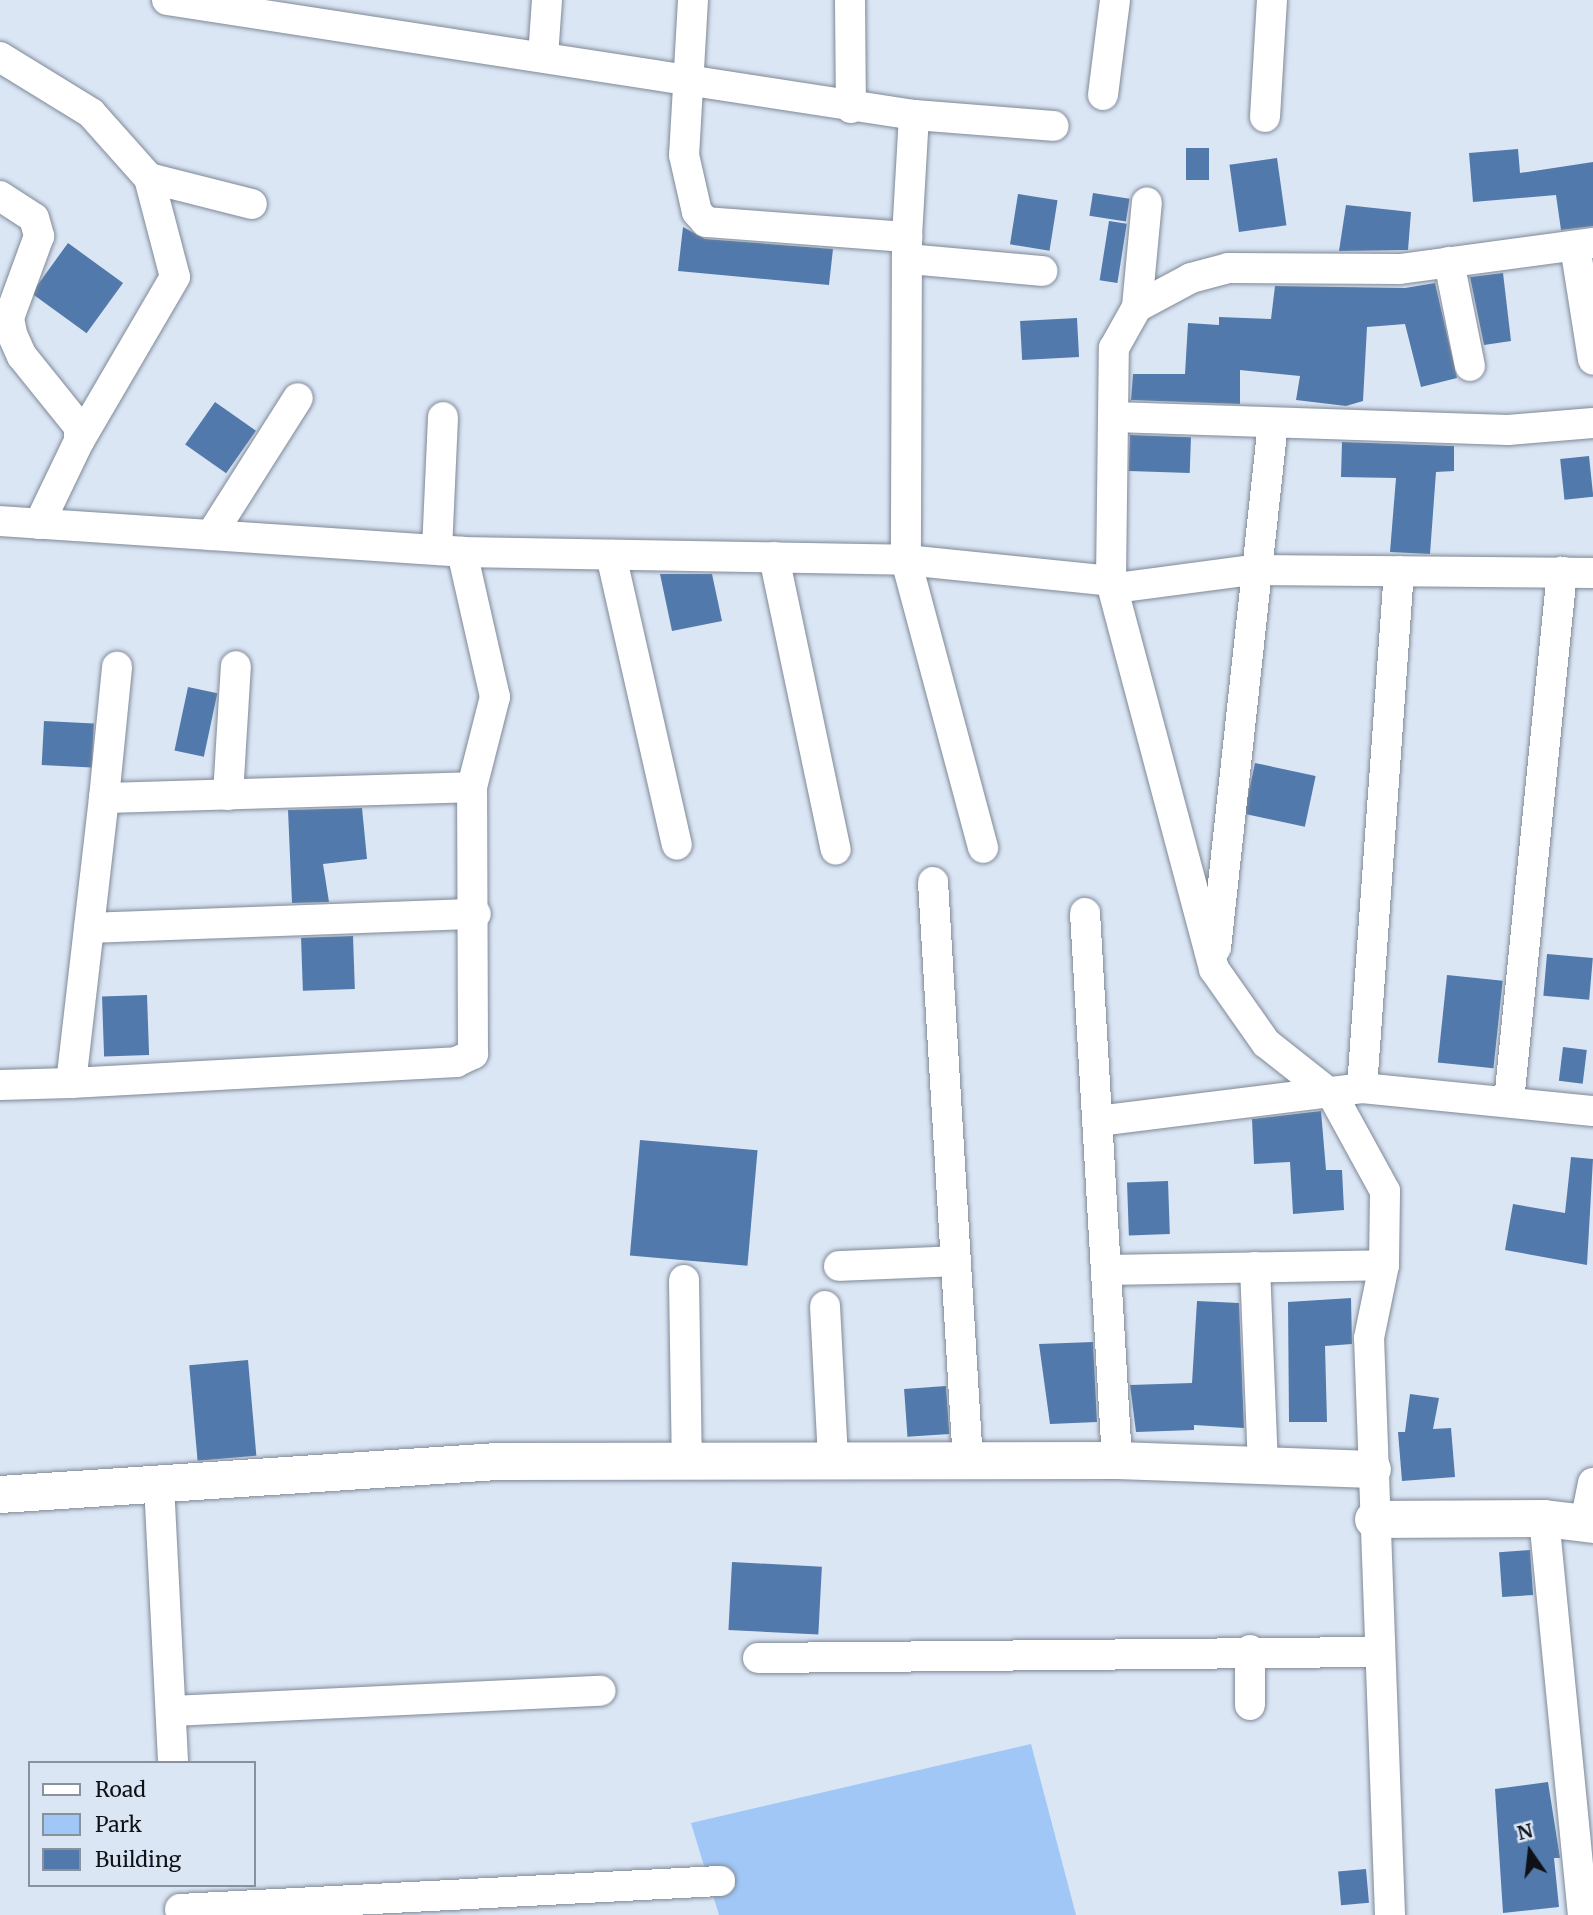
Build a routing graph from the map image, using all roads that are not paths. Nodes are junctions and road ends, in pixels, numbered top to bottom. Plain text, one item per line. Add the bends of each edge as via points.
1 (167, 0) edge
2 (547, 0) edge
3 (693, 0) edge
4 (850, 0) edge
5 (1115, 0) edge
6 (1272, 0) edge
7 (0, 57) edge
8 (544, 57) junction
9 (692, 82) junction
10 (1103, 94) dead end
11 (851, 108) junction
12 (914, 115) junction
13 (1265, 117) dead end
14 (1054, 126) dead end
15 (149, 178) junction
16 (0, 196) edge
17 (1147, 202) dead end
18 (252, 204) dead end
19 (1584, 245) edge
20 (908, 248) junction
21 (1449, 262) junction
22 (1041, 271) dead end
23 (1137, 307) junction
24 (9, 347) edge
25 (1593, 360) edge
26 (1470, 366) dead end
27 (298, 398) dead end
28 (443, 417) dead end
29 (1114, 417) junction
30 (1273, 423) junction
31 (1593, 423) edge
32 (79, 441) junction
33 (0, 521) edge
34 (39, 524) junction
35 (211, 535) junction
36 (450, 551) junction
37 (611, 555) junction
38 (774, 557) junction
39 (906, 560) junction
40 (1253, 570) junction
41 (1399, 571) junction
42 (1562, 572) junction
43 (1593, 573) edge
44 (1114, 585) junction
45 (236, 666) dead end
46 (117, 667) dead end
47 (472, 787) junction
48 (228, 795) junction
49 (104, 799) junction
50 (677, 845) dead end
51 (983, 848) dead end
52 (836, 850) dead end
53 (933, 882) dead end
54 (1085, 913) dead end
55 (476, 915) junction
56 (89, 928) junction
57 (1214, 968) junction
58 (71, 1083) junction
59 (0, 1085) edge
60 (1362, 1088) junction
61 (1333, 1096) junction
62 (1509, 1101) junction
63 (1593, 1111) edge
64 (1098, 1121) junction
65 (956, 1261) junction
66 (1384, 1265) junction
67 (839, 1266) dead end
68 (1255, 1267) junction
69 (1106, 1270) junction
70 (684, 1280) dead end
71 (825, 1306) dead end
72 (1117, 1460) junction
73 (687, 1461) junction
74 (833, 1461) junction
75 (968, 1462) junction
76 (1263, 1462) junction
77 (1372, 1469) junction
78 (1593, 1483) edge
79 (159, 1484) junction
80 (0, 1494) edge
81 (1373, 1518) junction
82 (1544, 1518) junction
83 (1589, 1524) edge
84 (1250, 1650) junction
85 (1376, 1652) junction
86 (758, 1658) dead end
87 (601, 1692) dead end
88 (1250, 1705) dead end
89 (171, 1711) junction
90 (173, 1761) edge
91 (720, 1881) dead end
92 (180, 1903) edge
93 (1390, 1915) edge
94 (1583, 1915) edge

1 - 8 street
2 - 8 street
3 - 9 street
4 - 11 street
5 - 10 street
6 - 13 street
7 - 15 street via 91,113
8 - 9 street
9 - 11 street
9 - 20 street via 684,155 690,192 706,222
11 - 12 street
12 - 14 street
12 - 20 street
15 - 18 street
15 - 32 street via 175,277
16 - 24 street via 34,218 39,236 9,318
17 - 23 street
19 - 21 street
19 - 25 street
20 - 22 street
20 - 39 street
21 - 23 street via 1400,269 1228,268 1191,278
21 - 26 street
23 - 29 street via 1114,348
24 - 32 street via 71,413
27 - 35 street
28 - 36 street
29 - 30 street
29 - 44 street
30 - 31 street via 1508,430
30 - 40 street
32 - 34 street
33 - 34 street
34 - 35 street
35 - 36 street
36 - 37 street
36 - 47 street via 495,697
37 - 38 street
37 - 50 street
38 - 39 street
38 - 52 street
39 - 44 street
39 - 51 street
40 - 41 street
40 - 44 street
40 - 57 street
41 - 42 street
41 - 60 street
42 - 43 street
42 - 62 street
44 - 57 street
45 - 48 street
46 - 49 street
47 - 48 street
47 - 55 street
48 - 49 street
49 - 56 street
53 - 65 street
54 - 64 street
55 - 56 street
55 - 58 street via 476,1040 473,1054 456,1062
56 - 58 street
57 - 61 street via 1266,1043
58 - 59 street
60 - 61 street
60 - 62 street
61 - 64 street
61 - 66 street via 1385,1191
62 - 63 street
64 - 69 street
65 - 67 street
65 - 75 street
66 - 68 street
66 - 77 street via 1369,1338
68 - 69 street
68 - 76 street
69 - 72 street
70 - 73 street
71 - 74 street
72 - 75 street
72 - 76 street
73 - 74 street
73 - 79 street via 497,1461
74 - 75 street
76 - 77 street
77 - 81 street
78 - 83 street
79 - 80 street
79 - 89 street
81 - 82 street
81 - 85 street
82 - 83 street
82 - 94 street
84 - 85 street
84 - 86 street
84 - 88 street
85 - 93 street
87 - 89 street
89 - 90 street
91 - 92 street

